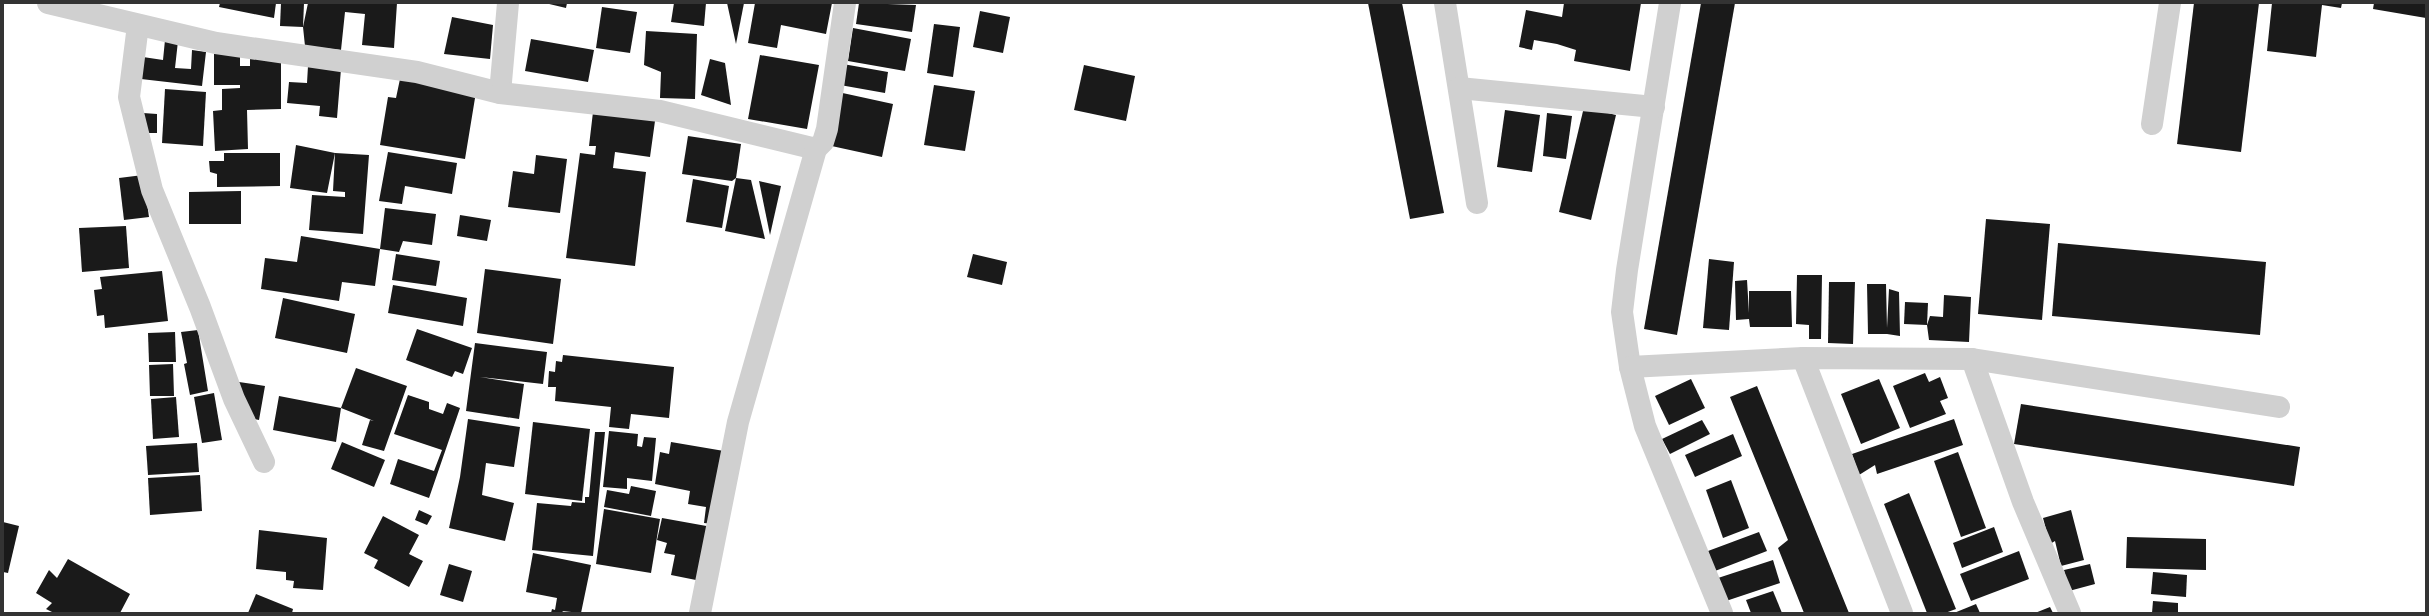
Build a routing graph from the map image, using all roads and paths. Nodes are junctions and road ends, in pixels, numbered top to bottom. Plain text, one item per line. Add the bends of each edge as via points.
1 (48, 3) edge
2 (508, 3) edge
3 (845, 3) edge
4 (1445, 3) edge
5 (1670, 3) edge
6 (2170, 3) edge
7 (138, 25) junction
8 (1458, 88) junction
9 (500, 92) junction
10 (1654, 107) junction
11 (2152, 124) dead end
12 (816, 149) junction
13 (1477, 203) dead end
14 (1802, 358) junction
15 (1972, 359) junction
16 (1630, 367) junction
17 (2279, 407) dead end
18 (264, 462) dead end
19 (700, 613) edge
20 (1722, 613) edge
21 (1902, 613) edge
22 (2070, 613) edge

1 - 7 street
2 - 9 street
3 - 12 street via 827,129 823,142
4 - 8 street
5 - 10 street
6 - 11 street
7 - 9 street via 216,43 417,72
7 - 18 street via 129,97 152,190 234,399
8 - 10 street
8 - 13 street
9 - 12 street via 660,111
10 - 16 street via 1622,312
12 - 19 street via 738,422
14 - 15 street
14 - 16 street
14 - 21 street
15 - 17 street
15 - 22 street via 2023,502
16 - 20 street via 1645,426

